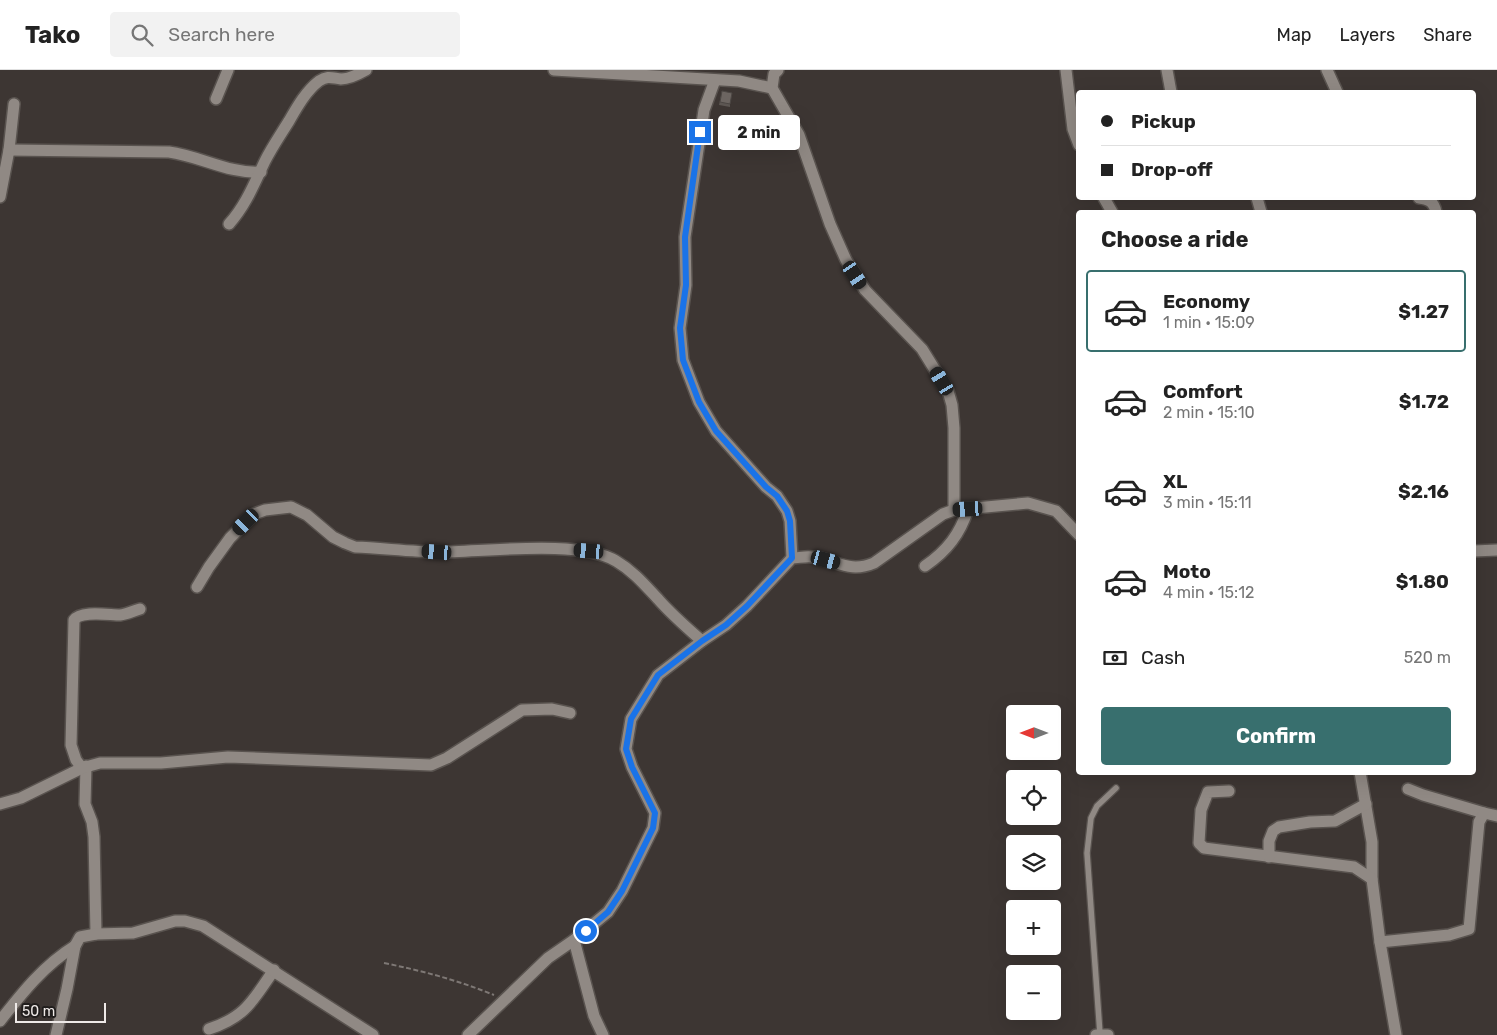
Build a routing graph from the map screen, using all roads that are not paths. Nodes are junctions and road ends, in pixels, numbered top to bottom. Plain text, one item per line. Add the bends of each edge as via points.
1 (228, 70) edge
2 (319, 70) edge
3 (366, 70) edge
4 (554, 70) edge
5 (778, 70) edge
6 (1066, 70) edge
7 (1167, 70) edge
8 (1327, 70) edge
9 (330, 76) junction
10 (715, 80) junction
11 (772, 88) junction
12 (1172, 90) edge
13 (1336, 90) edge
14 (216, 100) dead end
15 (14, 104) dead end
16 (1076, 134) edge
17 (9, 150) junction
18 (261, 172) junction
19 (0, 197) edge
20 (1426, 200) edge
21 (1436, 210) edge
22 (229, 224) dead end
23 (968, 509) junction
24 (954, 510) junction
25 (1076, 531) edge
26 (1497, 550) edge
27 (1476, 551) edge
28 (792, 558) junction
29 (925, 566) dead end
30 (197, 587) dead end
31 (140, 609) dead end
32 (702, 641) junction
33 (570, 713) dead end
34 (84, 767) junction
35 (1361, 775) edge
36 (1116, 788) dead end
37 (1408, 788) dead end
38 (1229, 791) dead end
39 (0, 804) edge
40 (1366, 804) junction
41 (1484, 813) junction
42 (1497, 816) edge
43 (1269, 857) junction
44 (1372, 878) junction
45 (96, 934) junction
46 (574, 940) junction
47 (1380, 942) junction
48 (75, 946) junction
49 (274, 970) junction
50 (0, 1021) edge
51 (209, 1029) dead end
52 (56, 1035) edge
53 (374, 1035) edge
54 (468, 1035) edge
55 (603, 1035) edge
56 (1098, 1035) edge
57 (1108, 1035) edge
58 (1396, 1035) edge

1 - 14 street
2 - 9 street
3 - 9 street via 348,78
4 - 10 street
5 - 11 street
6 - 16 street
7 - 12 street
8 - 13 street
9 - 18 street via 310,89
10 - 11 street
10 - 28 street via 704,110 685,237 686,285 680,328 683,360 699,402 716,431 787,511
11 - 24 street via 799,135 846,260 865,290 922,349 948,391 954,428
15 - 17 street
17 - 18 street via 169,152 240,170
17 - 19 street
18 - 22 street via 250,196
20 - 21 street via 1432,202
23 - 24 street
23 - 25 street via 1028,503 1043,506 1056,511
23 - 29 street via 952,542
24 - 28 street via 943,514 864,567 855,568 812,557
26 - 27 street
28 - 32 street via 747,606
30 - 32 street via 230,538 254,514 291,507 307,515 333,537 355,547 437,552 557,549 589,551 608,557 642,580
31 - 34 street via 123,615 85,614 76,616 74,620 71,745 76,760
32 - 46 street via 658,675 631,719 626,749 655,813 653,828 608,912
33 - 34 street via 552,709 522,710 431,765 228,757 162,763 100,763
34 - 39 street via 20,798
34 - 45 street via 85,804 94,837
35 - 40 street
36 - 56 lane via 1097,806 1091,818 1087,853
37 - 41 street
38 - 43 street via 1208,792 1201,810 1199,843 1204,848
40 - 43 street via 1335,821 1279,827 1271,836
40 - 44 street via 1372,842
41 - 42 street
41 - 47 street via 1478,822 1469,929 1449,935
43 - 44 street via 1354,867
44 - 47 street
45 - 48 street via 80,937
45 - 49 street via 133,933 185,921 203,926
46 - 54 street via 548,958
46 - 55 street via 594,1016
47 - 58 street
48 - 50 street via 26,987
48 - 52 street
49 - 51 street via 245,1011 226,1024
49 - 53 street
56 - 57 street

